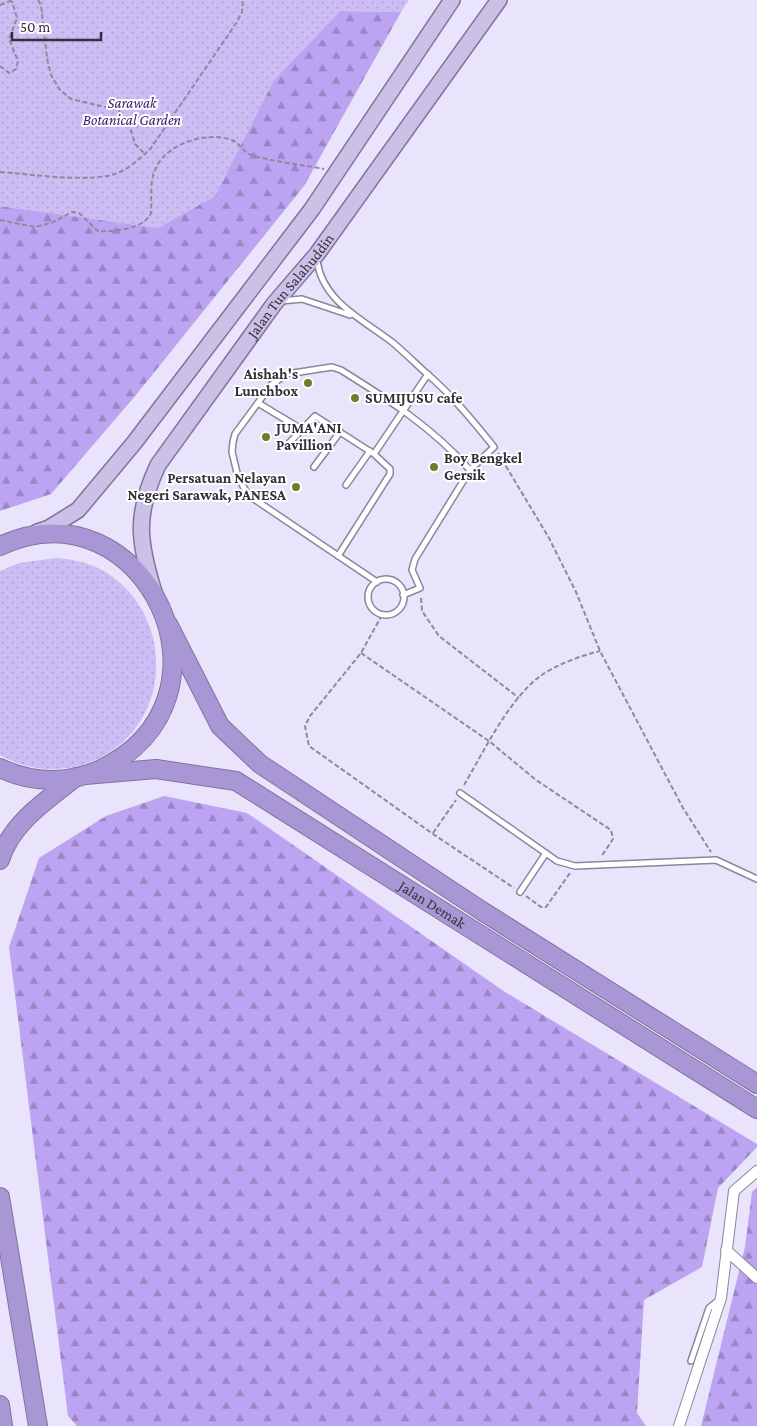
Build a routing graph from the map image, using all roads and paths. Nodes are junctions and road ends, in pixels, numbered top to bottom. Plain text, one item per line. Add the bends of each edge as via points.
1 (38, 0) edge
2 (243, 0) edge
3 (452, 0) edge
4 (499, 0) edge
5 (12, 1) edge
6 (0, 5) edge
7 (0, 66) edge
8 (145, 154) junction
9 (337, 171) junction
10 (0, 172) edge
11 (0, 220) edge
12 (316, 254) junction
13 (274, 304) junction
14 (353, 316) junction
15 (428, 374) junction
16 (258, 403) junction
17 (403, 409) junction
18 (301, 430) junction
19 (340, 432) junction
20 (289, 443) dead end
21 (494, 447) junction
22 (372, 452) junction
23 (314, 467) dead end
24 (470, 470) junction
25 (346, 485) dead end
26 (7, 543) edge
27 (338, 556) junction
28 (377, 582) junction
29 (420, 588) junction
30 (154, 593) junction
31 (404, 595) junction
32 (382, 615) junction
33 (168, 624) junction
34 (600, 651) junction
35 (361, 653) junction
36 (519, 698) junction
37 (489, 741) junction
38 (0, 768) edge
39 (81, 776) junction
40 (460, 793) junction
41 (433, 834) junction
42 (546, 853) junction
43 (0, 860) edge
44 (716, 860) junction
45 (596, 864) junction
46 (575, 866) junction
47 (757, 879) edge
48 (520, 892) junction
49 (757, 1084) edge
50 (757, 1109) edge
51 (757, 1171) edge
52 (0, 1197) edge
53 (726, 1250) junction
54 (757, 1278) edge
55 (721, 1298) junction
56 (691, 1361) dead end
57 (0, 1405) edge
58 (3, 1426) edge
59 (38, 1426) edge
60 (679, 1426) edge

1 - 8 path via 47,58 60,90 71,99 118,110 129,124 135,144
2 - 8 path via 237,22
3 - 9 main road, Jalan Tun Salahuddin
4 - 12 main road, Jalan Tun Salahuddin
5 - 6 path
5 - 7 path via 17,18 9,39 18,61 16,69 9,73
8 - 10 path via 120,173 105,176
9 - 11 path via 250,154 234,141 220,137 195,138 163,157 156,168 152,179 152,213 141,224 98,231 79,213 72,212 35,227
9 - 26 main road, Jalan Tun Salahuddin via 312,209 88,499 58,523
12 - 13 main road, Jalan Tun Salahuddin
12 - 14 lane via 319,274 326,287
13 - 14 lane via 302,299
13 - 30 main road, Jalan Tun Salahuddin via 163,458 147,489 141,538
14 - 15 lane via 391,342
15 - 17 lane
15 - 21 lane via 459,404
16 - 17 lane via 276,380 287,374 332,367
16 - 18 lane
16 - 27 lane via 235,434 233,442 232,452 242,486 248,495
17 - 22 lane
17 - 24 lane via 442,439
18 - 19 lane via 315,416
18 - 20 lane
19 - 22 lane
19 - 23 lane
21 - 24 lane
21 - 34 path via 549,538
22 - 25 lane
22 - 27 lane via 389,466 390,474
24 - 29 lane via 415,559 412,570
26 - 30 highway via 54,535 93,542 128,562
27 - 28 lane
28 - 31 lane via 394,581
28 - 32 lane via 369,591 369,603 376,613
29 - 31 lane
29 - 36 path via 422,611 439,636
30 - 33 highway
31 - 32 lane via 398,610
32 - 35 path
33 - 39 highway via 172,666 158,717 139,742 123,756
33 - 49 highway, Jalan Demak via 220,726 260,764 482,911
34 - 36 path via 563,664 539,677
34 - 44 path via 683,808
35 - 37 path
35 - 41 path via 304,726 309,746
36 - 37 path
37 - 40 path
37 - 45 path via 536,780 611,830 613,839
38 - 39 highway, Jalan Demak via 39,779
39 - 43 highway via 30,815 14,832
39 - 50 highway, Jalan Demak via 156,769 236,781
40 - 41 path
40 - 42 lane
41 - 48 path
42 - 46 lane
42 - 48 lane
44 - 45 lane
44 - 47 lane
45 - 46 lane
46 - 48 path via 546,907
51 - 53 street via 734,1191
52 - 59 highway
53 - 54 street
53 - 55 street
55 - 56 lane via 709,1308
55 - 60 street
57 - 58 highway

